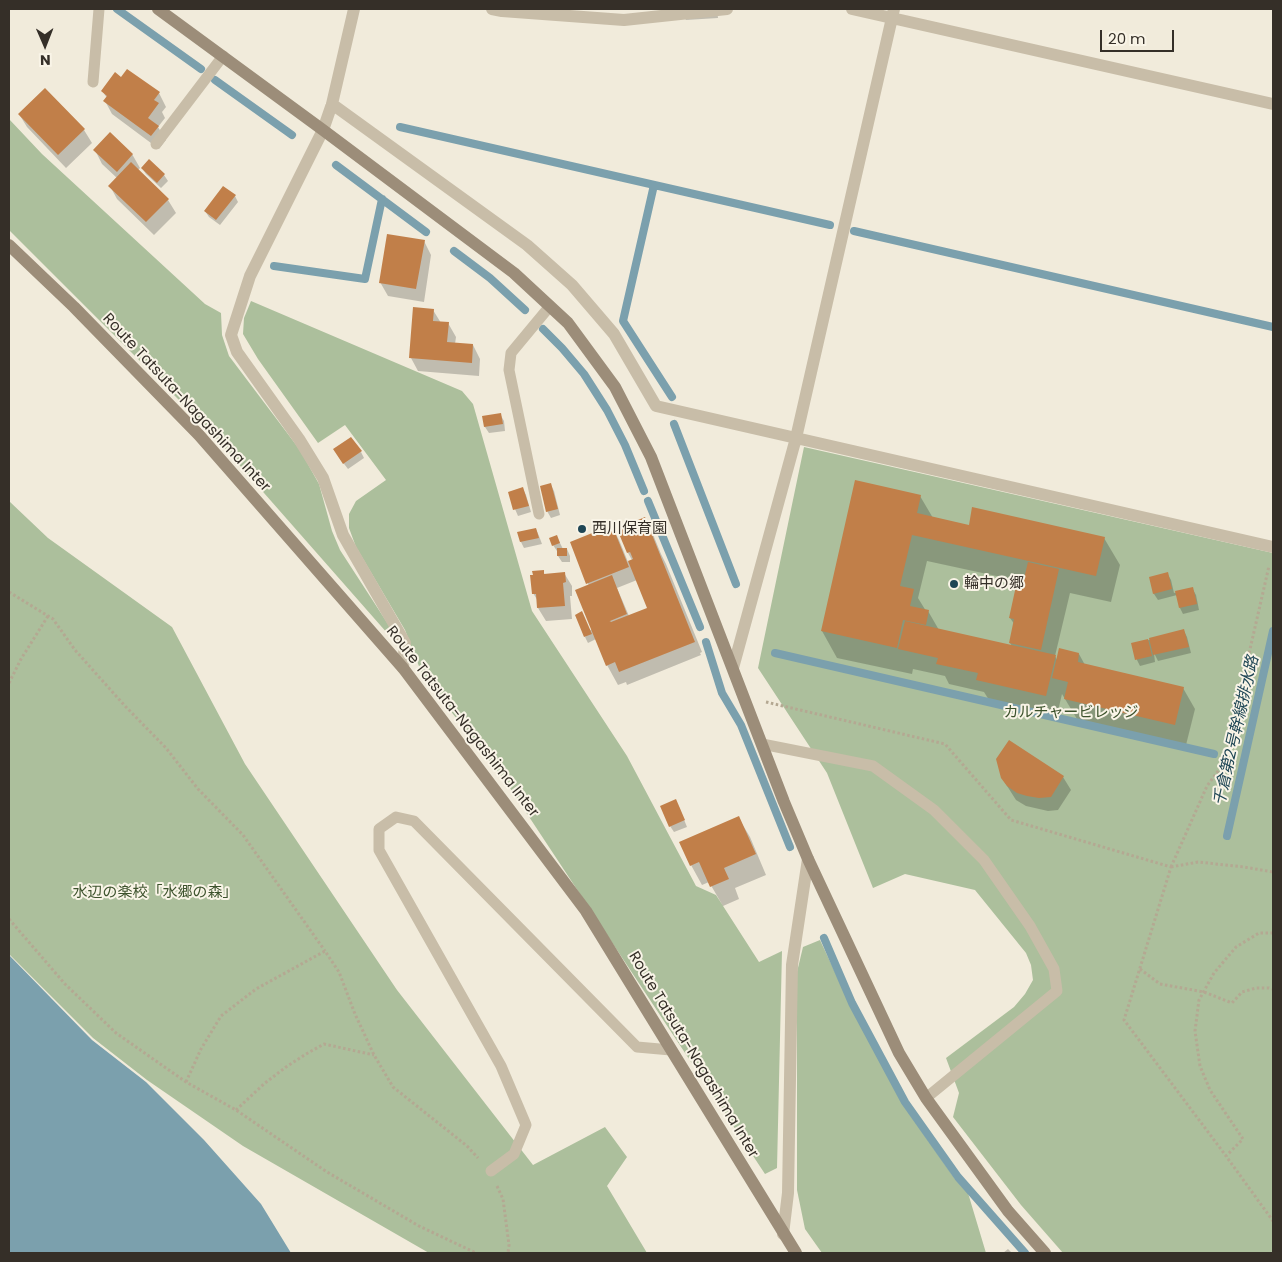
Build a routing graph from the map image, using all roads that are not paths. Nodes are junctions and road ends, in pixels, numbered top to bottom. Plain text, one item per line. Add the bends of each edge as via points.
1 (99, 9) edge
2 (158, 9) edge
3 (354, 9) edge
4 (492, 9) edge
5 (727, 9) edge
6 (852, 9) edge
7 (893, 13) edge
8 (223, 56) junction
9 (92, 82) dead end
10 (332, 104) junction
11 (1273, 104) edge
12 (323, 130) junction
13 (156, 144) dead end
14 (9, 245) edge
15 (550, 306) junction
16 (796, 438) junction
17 (539, 514) dead end
18 (1273, 547) edge
19 (403, 668) junction
20 (733, 668) junction
21 (762, 744) junction
22 (808, 859) junction
23 (671, 1050) junction
24 (926, 1098) junction
25 (491, 1171) road end
26 (783, 1234) junction
27 (796, 1253) edge
28 (1045, 1253) edge

1 - 9 lane
2 - 8 street
3 - 10 street
4 - 5 street via 624,20
6 - 7 street
7 - 11 street
7 - 16 street
8 - 12 street
8 - 13 lane
10 - 12 street
10 - 16 street via 526,245 572,285 614,334 656,406
12 - 15 street via 514,273
12 - 19 street via 250,276 231,335 237,352 323,478 343,534 405,643
14 - 19 street, Route Tatsuta-Nagashima Inter via 199,436
15 - 17 lane via 511,353 509,370
15 - 20 street via 568,323 615,387 651,456
16 - 18 street
16 - 20 street
19 - 23 street, Route Tatsuta-Nagashima Inter via 586,912
20 - 21 street
21 - 22 street
21 - 24 lane via 873,766 934,810 984,860 1030,926 1054,969 1058,991
22 - 24 street via 899,1053
22 - 26 street via 792,965 788,1193
23 - 25 lane via 637,1047 414,821 396,817 384,825 379,829 379,850 501,1066 526,1125 514,1154
23 - 26 street, Route Tatsuta-Nagashima Inter
24 - 28 street via 1008,1211
26 - 27 street, Route Tatsuta-Nagashima Inter

